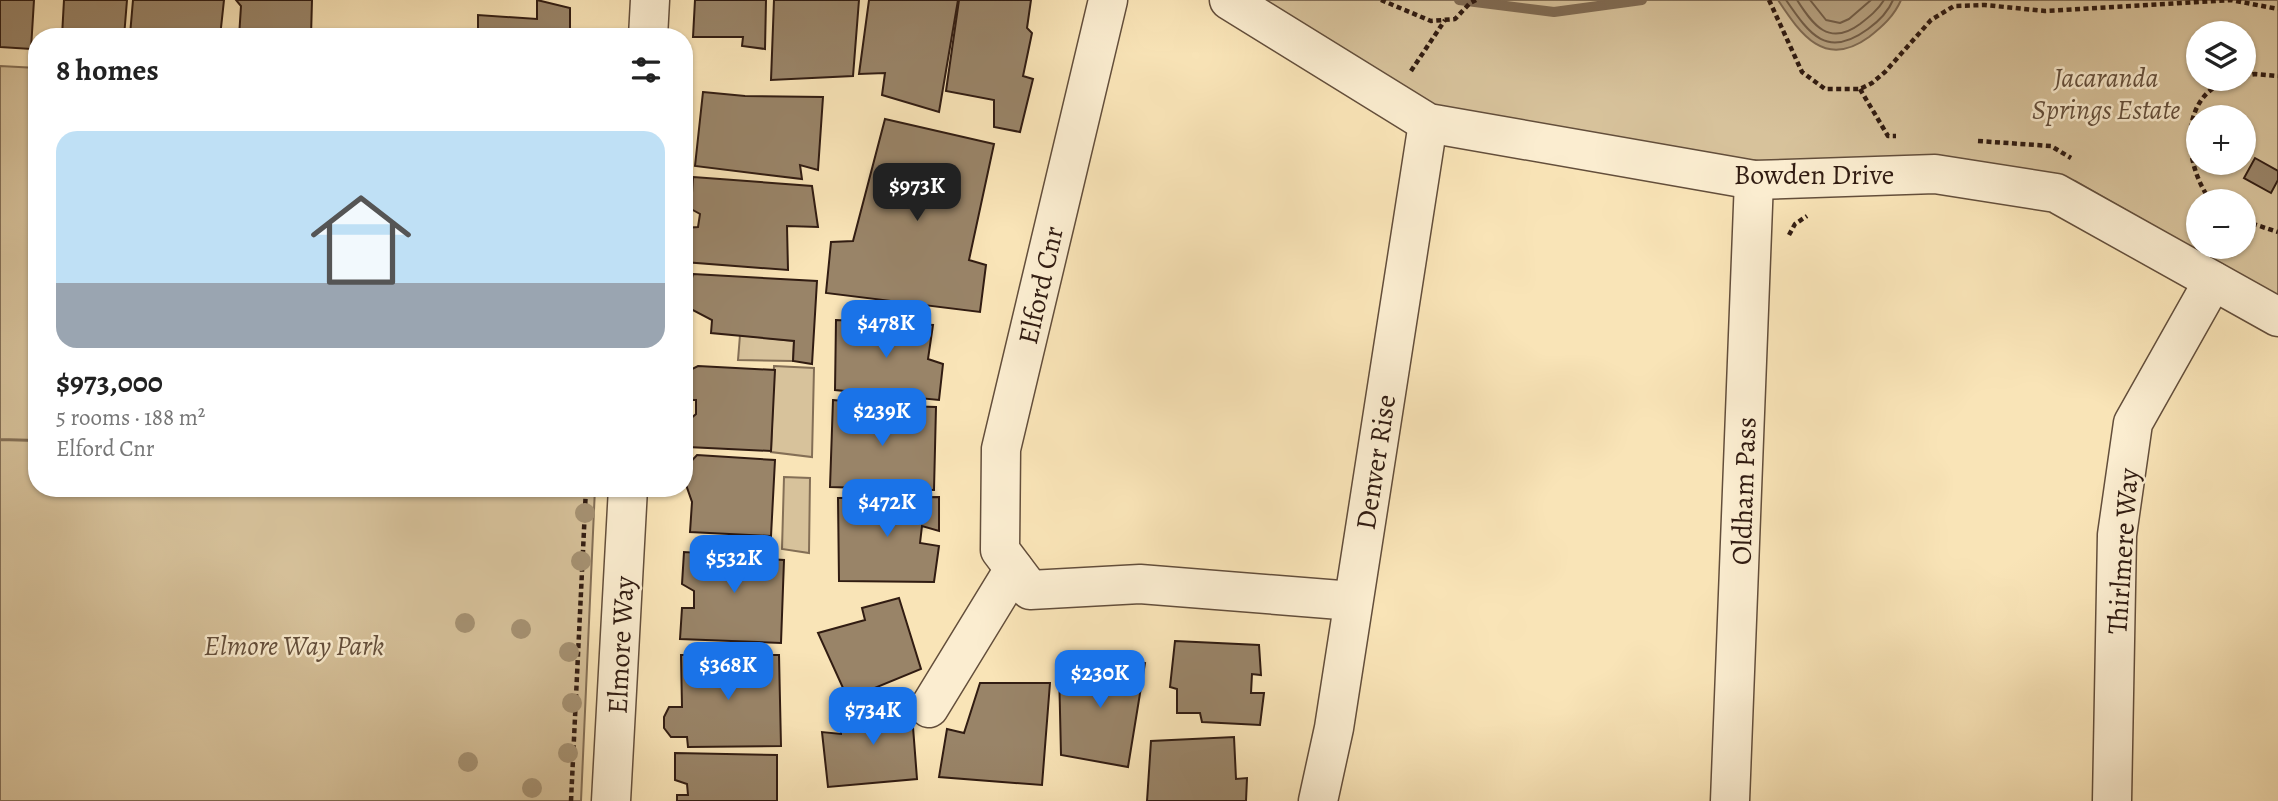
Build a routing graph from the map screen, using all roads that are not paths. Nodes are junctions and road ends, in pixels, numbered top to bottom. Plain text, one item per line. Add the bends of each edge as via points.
1 (650, 0) edge
2 (1108, 0) edge
3 (1229, 0) edge
4 (648, 28) edge
5 (1428, 123) junction
6 (1754, 180) junction
7 (2213, 281) junction
8 (2278, 317) edge
9 (628, 497) edge
10 (1014, 569) junction
11 (1353, 601) junction
12 (929, 708) dead end
13 (611, 801) edge
14 (1318, 801) edge
15 (1730, 801) edge
16 (2112, 801) edge

1 - 4 street
2 - 10 street, Elford Cnr via 1001,449 1000,550
3 - 5 street, Bowden Drive
5 - 6 street, Bowden Drive
5 - 11 street, Denver Rise
6 - 7 street, Bowden Drive via 1935,174 2056,193
6 - 15 street, Oldham Pass
7 - 8 street, Bowden Drive
7 - 16 street, Thirlmere Way via 2133,423 2117,535
9 - 13 street, Elmore Way
10 - 11 street, Elford Cnr via 1030,590 1140,584
10 - 12 street
11 - 14 street, Denver Rise

